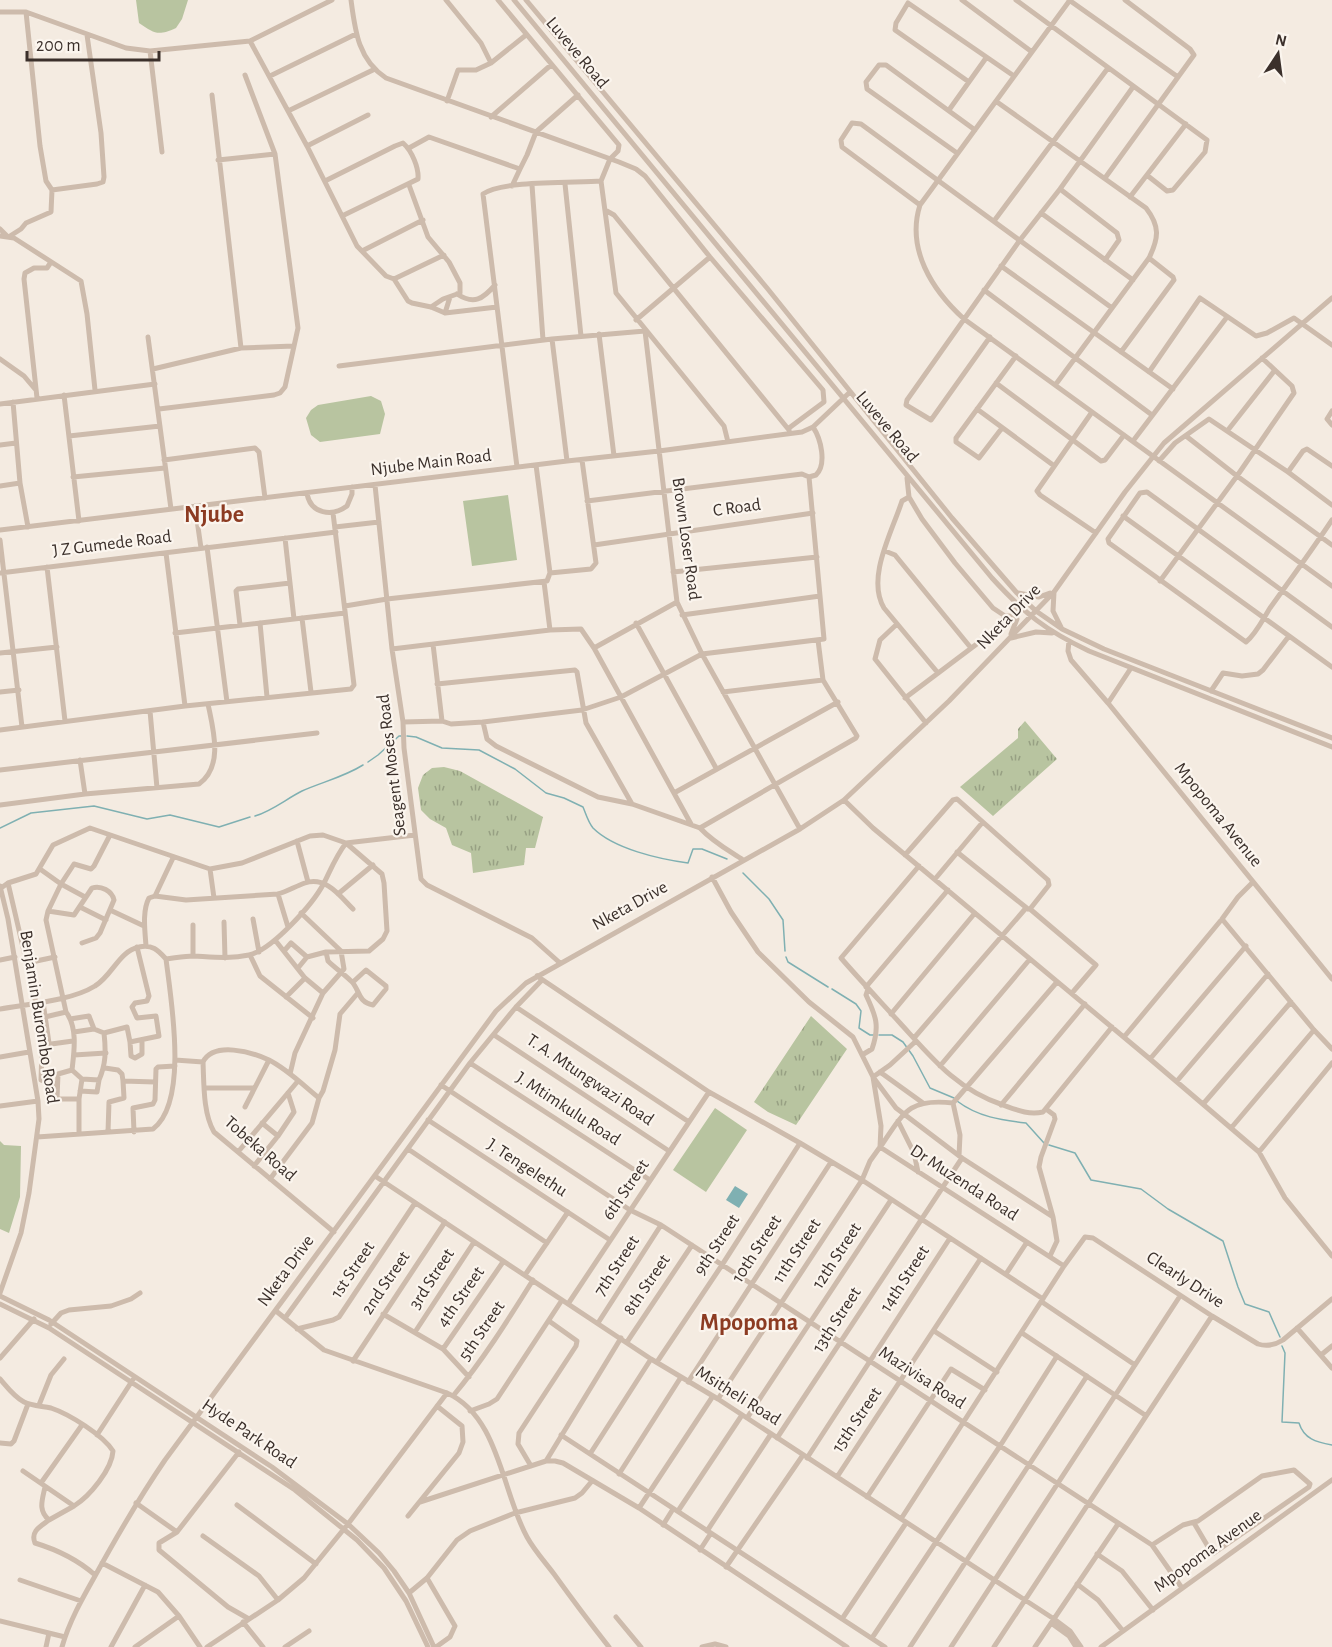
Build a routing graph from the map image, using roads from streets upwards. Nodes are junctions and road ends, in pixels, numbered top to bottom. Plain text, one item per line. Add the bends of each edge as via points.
1 (332, 0) edge
2 (351, 0) edge
3 (446, 0) edge
4 (498, 0) edge
5 (514, 0) edge
6 (526, 0) edge
7 (962, 0) edge
8 (1016, 0) edge
9 (1069, 0) edge
10 (1125, 0) edge
11 (909, 2) edge
12 (0, 12) edge
13 (26, 12) junction
14 (1052, 26) junction
15 (356, 34) junction
16 (87, 35) junction
17 (526, 35) junction
18 (250, 41) junction
19 (150, 51) junction
20 (1032, 52) junction
21 (986, 58) junction
22 (491, 63) junction
23 (551, 64) junction
24 (1108, 68) junction
25 (375, 69) junction
26 (245, 75) dead end
27 (270, 76) junction
28 (1014, 76) junction
29 (1178, 77) junction
30 (969, 82) junction
31 (1133, 87) junction
32 (212, 95) dead end
33 (578, 95) junction
34 (447, 101) junction
35 (997, 102) junction
36 (1159, 105) junction
37 (949, 110) junction
38 (288, 111) junction
39 (368, 115) dead end
40 (491, 117) junction
41 (1186, 124) junction
42 (975, 130) junction
43 (536, 132) junction
44 (1053, 143) junction
45 (307, 146) junction
46 (409, 148) junction
47 (162, 152) dead end
48 (957, 153) junction
49 (275, 154) junction
50 (610, 159) junction
51 (218, 160) junction
52 (1079, 162) junction
53 (520, 169) junction
54 (1148, 176) junction
55 (1105, 178) junction
56 (937, 180) junction
57 (325, 181) junction
58 (601, 182) junction
59 (532, 184) junction
60 (565, 184) junction
61 (409, 185) junction
62 (512, 186) junction
63 (1060, 189) junction
64 (51, 190) junction
65 (1130, 197) junction
66 (920, 205) junction
67 (605, 210) junction
68 (1041, 213) junction
69 (342, 216) junction
70 (423, 220) junction
71 (994, 221) junction
72 (0, 228) edge
73 (6, 236) edge
74 (1020, 240) junction
75 (362, 251) junction
76 (444, 255) junction
77 (710, 257) junction
78 (1149, 258) junction
79 (1105, 260) junction
80 (51, 262) junction
81 (1001, 266) junction
82 (394, 279) junction
83 (1133, 280) junction
84 (495, 285) junction
85 (673, 288) junction
86 (984, 290) junction
87 (457, 294) junction
88 (450, 297) junction
89 (1332, 298) edge
90 (497, 306) junction
91 (432, 307) junction
92 (1112, 308) junction
93 (445, 313) junction
94 (1227, 317) junction
95 (964, 318) junction
96 (636, 320) junction
97 (1303, 324) junction
98 (645, 331) junction
99 (1094, 333) junction
100 (598, 334) junction
101 (581, 336) junction
102 (148, 337) dead end
103 (990, 337) junction
104 (552, 339) junction
105 (543, 340) junction
106 (1332, 344) edge
107 (294, 346) junction
108 (501, 346) junction
109 (241, 348) junction
110 (1121, 352) junction
111 (1016, 356) junction
112 (1076, 358) junction
113 (1262, 358) junction
114 (0, 359) edge
115 (339, 366) dead end
116 (153, 369) junction
117 (1275, 370) junction
118 (1149, 372) junction
119 (996, 383) junction
120 (155, 384) junction
121 (1056, 384) junction
122 (1173, 389) junction
123 (36, 390) junction
124 (95, 390) junction
125 (850, 392) junction
126 (64, 395) junction
127 (37, 398) junction
128 (843, 398) junction
129 (13, 402) junction
130 (0, 404) edge
131 (159, 409) junction
132 (977, 409) junction
133 (1332, 411) edge
134 (1092, 412) junction
135 (1152, 415) junction
136 (1332, 425) edge
137 (160, 426) junction
138 (813, 427) junction
139 (1002, 428) junction
140 (1228, 430) junction
141 (788, 431) junction
142 (1124, 435) junction
143 (69, 436) junction
144 (1186, 436) junction
145 (1072, 440) junction
146 (1133, 441) junction
147 (728, 442) junction
148 (16, 443) junction
149 (0, 445) edge
150 (1255, 450) junction
151 (659, 451) junction
152 (614, 456) junction
153 (1152, 456) junction
154 (164, 460) junction
155 (582, 460) junction
156 (567, 461) junction
157 (1159, 461) junction
158 (536, 465) junction
159 (1053, 465) junction
160 (1332, 465) edge
161 (517, 467) junction
162 (165, 468) junction
163 (1288, 472) junction
164 (907, 476) junction
165 (1237, 476) junction
166 (74, 477) junction
167 (809, 477) junction
168 (20, 483) junction
169 (375, 485) junction
170 (0, 486) edge
171 (352, 488) junction
172 (664, 491) junction
173 (307, 494) junction
174 (909, 497) junction
175 (265, 498) junction
176 (588, 501) junction
177 (1216, 502) junction
178 (1332, 505) edge
179 (195, 506) junction
180 (171, 509) junction
181 (333, 513) junction
182 (813, 513) junction
183 (1123, 516) junction
184 (1332, 520) edge
185 (79, 521) junction
186 (379, 522) junction
187 (28, 527) junction
188 (1197, 529) junction
189 (0, 530) edge
190 (335, 530) junction
191 (670, 533) junction
192 (1096, 533) junction
193 (1321, 537) junction
194 (285, 538) junction
195 (0, 540) edge
196 (1332, 544) edge
197 (594, 545) junction
198 (204, 547) junction
199 (885, 551) junction
200 (166, 553) junction
201 (1178, 555) junction
202 (817, 557) junction
203 (1302, 564) junction
204 (47, 567) junction
205 (1, 572) edge
206 (673, 572) junction
207 (550, 573) junction
208 (1160, 580) junction
209 (544, 582) junction
210 (290, 584) junction
211 (1332, 586) edge
212 (1054, 592) junction
213 (1282, 592) junction
214 (1017, 593) junction
215 (820, 596) junction
216 (387, 599) junction
217 (677, 602) junction
218 (1014, 602) junction
219 (345, 606) junction
220 (1036, 611) junction
221 (8, 612) junction
222 (345, 613) junction
223 (0, 614) edge
224 (682, 615) junction
225 (1005, 616) junction
226 (1017, 616) junction
227 (1030, 617) junction
228 (302, 618) junction
229 (1264, 618) junction
230 (294, 619) junction
231 (260, 623) junction
232 (636, 623) junction
233 (897, 624) junction
234 (240, 626) junction
235 (1332, 627) edge
236 (218, 628) junction
237 (1062, 629) junction
238 (550, 630) junction
239 (175, 633) junction
240 (1053, 633) junction
241 (1289, 636) junction
242 (1009, 638) junction
243 (818, 639) junction
244 (1069, 641) junction
245 (433, 644) junction
246 (57, 647) junction
247 (594, 648) junction
248 (971, 648) junction
249 (392, 649) junction
250 (14, 652) junction
251 (0, 653) edge
252 (702, 654) junction
253 (1332, 667) edge
254 (1131, 668) junction
255 (665, 673) junction
256 (938, 673) junction
257 (823, 680) junction
258 (437, 684) junction
259 (19, 690) junction
260 (1211, 691) junction
261 (311, 692) junction
262 (723, 692) junction
263 (0, 693) edge
264 (621, 697) junction
265 (267, 698) junction
266 (905, 698) junction
267 (227, 702) junction
268 (838, 702) junction
269 (1108, 703) junction
270 (208, 704) junction
271 (185, 706) junction
272 (582, 710) junction
273 (150, 711) junction
274 (65, 721) junction
275 (442, 721) junction
276 (403, 722) junction
277 (483, 722) junction
278 (926, 723) junction
279 (22, 727) junction
280 (0, 730) edge
281 (317, 733) dead end
282 (1332, 738) edge
283 (216, 745) junction
284 (1332, 747) edge
285 (754, 748) junction
286 (154, 751) junction
287 (80, 760) junction
288 (716, 768) junction
289 (0, 770) edge
290 (775, 785) junction
291 (158, 788) junction
292 (674, 793) junction
293 (85, 794) junction
294 (844, 801) junction
295 (632, 804) junction
296 (0, 805) edge
297 (982, 823) junction
298 (691, 824) junction
299 (700, 828) junction
300 (800, 829) junction
301 (110, 835) junction
302 (415, 835) junction
303 (297, 841) junction
304 (346, 843) junction
305 (957, 852) junction
306 (905, 855) junction
307 (173, 858) junction
308 (743, 860) junction
309 (373, 865) junction
310 (919, 866) junction
311 (40, 869) junction
312 (210, 869) junction
313 (712, 877) junction
314 (935, 879) junction
315 (308, 882) junction
316 (1253, 882) junction
317 (8, 883) junction
318 (324, 883) junction
319 (61, 884) junction
320 (0, 886) edge
321 (948, 890) junction
322 (278, 894) junction
323 (338, 894) junction
324 (155, 896) junction
325 (86, 897) junction
326 (214, 898) junction
327 (80, 907) junction
328 (353, 909) dead end
329 (1028, 909) junction
330 (110, 910) junction
331 (48, 911) junction
332 (301, 913) junction
333 (975, 913) junction
334 (254, 919) dead end
335 (1222, 919) junction
336 (106, 920) junction
337 (224, 922) dead end
338 (193, 925) dead end
339 (144, 926) junction
340 (288, 927) junction
341 (1003, 936) junction
342 (275, 940) junction
343 (82, 943) dead end
344 (146, 946) junction
345 (1246, 946) junction
346 (137, 947) junction
347 (284, 951) junction
348 (341, 951) junction
349 (259, 952) junction
350 (326, 952) junction
351 (250, 955) junction
352 (193, 956) junction
353 (15, 957) junction
354 (55, 957) junction
355 (308, 957) junction
356 (225, 958) junction
357 (166, 959) junction
358 (1030, 959) junction
359 (0, 960) edge
360 (27, 963) junction
361 (560, 963) junction
362 (298, 968) junction
363 (342, 973) junction
364 (1268, 974) junction
365 (305, 978) junction
366 (539, 978) junction
367 (1332, 979) edge
368 (353, 982) junction
369 (1057, 982) junction
370 (867, 988) junction
371 (323, 993) junction
372 (1072, 993) junction
373 (357, 994) junction
374 (62, 997) junction
375 (286, 997) junction
376 (1290, 1002) junction
377 (40, 1003) junction
378 (1085, 1004) junction
379 (22, 1005) junction
380 (516, 1007) junction
381 (0, 1009) edge
382 (66, 1012) junction
383 (891, 1014) junction
384 (45, 1017) junction
385 (313, 1018) junction
386 (70, 1019) junction
387 (1112, 1027) junction
388 (94, 1029) junction
389 (1314, 1030) junction
390 (74, 1032) junction
391 (104, 1033) junction
392 (494, 1035) junction
393 (1124, 1037) junction
394 (915, 1039) junction
395 (74, 1041) junction
396 (142, 1041) junction
397 (130, 1042) junction
398 (49, 1043) junction
399 (1332, 1049) edge
400 (29, 1052) junction
401 (106, 1053) junction
402 (74, 1055) junction
403 (862, 1055) junction
404 (0, 1057) edge
405 (1150, 1059) junction
406 (269, 1060) junction
407 (203, 1062) junction
408 (175, 1063) junction
409 (470, 1063) junction
410 (1332, 1063) edge
411 (940, 1066) junction
412 (105, 1068) junction
413 (72, 1070) junction
414 (880, 1072) junction
415 (290, 1074) junction
416 (873, 1077) junction
417 (82, 1079) junction
418 (99, 1080) junction
419 (297, 1081) junction
420 (1177, 1081) junction
421 (123, 1082) junction
422 (155, 1082) junction
423 (56, 1084) junction
424 (441, 1085) junction
425 (205, 1088) junction
426 (254, 1088) junction
427 (966, 1089) junction
428 (80, 1091) junction
429 (449, 1091) junction
430 (709, 1092) junction
431 (288, 1093) junction
432 (124, 1098) junction
433 (319, 1098) junction
434 (79, 1099) junction
435 (38, 1101) junction
436 (923, 1103) junction
437 (953, 1103) junction
438 (1203, 1103) junction
439 (1001, 1105) junction
440 (0, 1106) edge
441 (245, 1107) dead end
442 (133, 1108) junction
443 (1046, 1108) junction
444 (903, 1114) junction
445 (428, 1120) junction
446 (898, 1121) junction
447 (689, 1122) junction
448 (262, 1123) junction
449 (1232, 1127) junction
450 (108, 1132) junction
451 (134, 1132) junction
452 (79, 1133) junction
453 (278, 1136) junction
454 (36, 1137) junction
455 (800, 1143) junction
456 (880, 1147) junction
457 (408, 1149) junction
458 (669, 1151) junction
459 (238, 1152) junction
460 (1259, 1152) junction
461 (960, 1157) junction
462 (831, 1161) junction
463 (254, 1166) junction
464 (918, 1172) junction
465 (375, 1176) junction
466 (270, 1179) junction
467 (650, 1180) junction
468 (862, 1180) junction
469 (384, 1183) junction
470 (942, 1188) junction
471 (891, 1200) junction
472 (416, 1203) junction
473 (630, 1210) junction
474 (568, 1212) junction
475 (1053, 1217) junction
476 (921, 1218) junction
477 (445, 1222) junction
478 (662, 1225) junction
479 (334, 1232) junction
480 (950, 1238) junction
481 (610, 1240) junction
482 (474, 1242) junction
483 (1027, 1242) junction
484 (547, 1243) junction
485 (692, 1245) junction
486 (1332, 1255) edge
487 (1050, 1256) junction
488 (981, 1258) junction
489 (503, 1262) junction
490 (722, 1265) junction
491 (1065, 1266) junction
492 (1006, 1274) junction
493 (525, 1275) junction
494 (533, 1280) junction
495 (752, 1285) junction
496 (140, 1293) dead end
497 (0, 1294) edge
498 (1180, 1296) junction
499 (1332, 1299) edge
500 (562, 1300) junction
501 (1042, 1301) junction
502 (781, 1303) junction
503 (0, 1304) edge
504 (568, 1304) junction
505 (276, 1311) junction
506 (383, 1314) junction
507 (1212, 1316) junction
508 (285, 1318) junction
509 (34, 1319) junction
510 (549, 1321) junction
511 (598, 1323) junction
512 (811, 1323) junction
513 (51, 1325) junction
514 (1297, 1328) junction
515 (297, 1329) junction
516 (934, 1331) junction
517 (416, 1332) junction
518 (1022, 1334) junction
519 (624, 1340) junction
520 (840, 1342) junction
521 (1332, 1346) edge
522 (443, 1349) junction
523 (1321, 1355) junction
524 (1057, 1356) junction
525 (0, 1358) edge
526 (64, 1359) dead end
527 (651, 1359) junction
528 (353, 1361) junction
529 (657, 1362) junction
530 (870, 1362) junction
531 (1135, 1365) junction
532 (1332, 1368) edge
533 (998, 1372) junction
534 (1087, 1376) junction
535 (469, 1377) junction
536 (681, 1377) junction
537 (0, 1379) edge
538 (133, 1379) junction
539 (688, 1382) junction
540 (901, 1382) junction
541 (985, 1390) junction
542 (447, 1393) junction
543 (1117, 1395) junction
544 (453, 1396) junction
545 (715, 1398) junction
546 (930, 1401) junction
547 (28, 1404) junction
548 (39, 1405) junction
549 (437, 1406) junction
550 (470, 1411) junction
551 (1145, 1415) junction
552 (744, 1417) junction
553 (194, 1419) junction
554 (964, 1423) junction
555 (82, 1425) junction
556 (97, 1434) junction
557 (771, 1434) junction
558 (561, 1435) junction
559 (777, 1438) junction
560 (0, 1443) edge
561 (1000, 1446) junction
562 (239, 1452) junction
563 (590, 1454) junction
564 (805, 1456) junction
565 (546, 1461) junction
566 (1030, 1465) junction
567 (531, 1466) junction
568 (23, 1471) dead end
569 (619, 1474) junction
570 (503, 1476) junction
571 (837, 1477) junction
572 (1332, 1480) edge
573 (592, 1481) junction
574 (1058, 1484) junction
575 (43, 1485) junction
576 (648, 1493) junction
577 (867, 1497) junction
578 (420, 1502) junction
579 (136, 1503) junction
580 (1088, 1503) junction
581 (237, 1505) dead end
582 (74, 1506) junction
583 (639, 1508) junction
584 (676, 1510) junction
585 (515, 1513) junction
586 (408, 1516) dead end
587 (49, 1520) junction
588 (903, 1521) junction
589 (1194, 1523) junction
590 (1118, 1524) junction
591 (663, 1525) junction
592 (346, 1527) junction
593 (177, 1532) junction
594 (709, 1532) junction
595 (203, 1536) dead end
596 (936, 1542) junction
597 (1152, 1545) junction
598 (700, 1550) junction
599 (738, 1551) junction
600 (1097, 1554) junction
601 (965, 1562) junction
602 (102, 1563) junction
603 (316, 1564) junction
604 (726, 1568) junction
605 (95, 1575) junction
606 (427, 1578) junction
607 (20, 1580) dead end
608 (995, 1581) junction
609 (1077, 1584) junction
610 (145, 1585) junction
611 (1182, 1588) junction
612 (409, 1593) junction
613 (278, 1600) junction
614 (81, 1601) junction
615 (1024, 1601) junction
616 (1153, 1610) junction
617 (179, 1616) junction
618 (616, 1617) dead end
619 (842, 1619) junction
620 (246, 1620) junction
621 (0, 1621) edge
622 (1052, 1621) junction
623 (309, 1631) dead end
624 (1123, 1631) junction
625 (50, 1633) junction
626 (65, 1637) junction
627 (872, 1638) junction
628 (841, 1646) edge
629 (46, 1647) edge
630 (62, 1647) edge
631 (111, 1647) edge
632 (135, 1647) edge
633 (200, 1647) edge
634 (207, 1647) edge
635 (263, 1647) edge
636 (285, 1647) edge
637 (428, 1647) edge
638 (436, 1647) edge
639 (609, 1647) edge
640 (641, 1647) edge
641 (702, 1647) edge
642 (726, 1647) edge
643 (885, 1647) edge
644 (910, 1647) edge
645 (951, 1647) edge
646 (994, 1647) edge
647 (1035, 1647) edge
648 (1076, 1647) edge
649 (1081, 1647) edge
650 (1101, 1647) edge

1 - 18 street
2 - 15 street
3 - 22 street via 481,43
4 - 17 street
5 - 128 street, Luveve Road
6 - 125 street, Luveve Road
7 - 20 street
8 - 14 street
9 - 14 street
9 - 29 street
10 - 29 street via 1192,50 1194,55
11 - 21 street
11 - 30 street via 895,30
12 - 13 street
13 - 16 street
13 - 64 street via 40,146
14 - 20 street
14 - 24 street
15 - 25 street via 361,51
15 - 27 street
16 - 19 street
16 - 64 street via 105,177 97,184
17 - 22 street
17 - 23 street
18 - 19 street
18 - 27 street
19 - 47 street
20 - 28 street
21 - 28 street
21 - 30 street
22 - 34 street via 476,70 458,70
23 - 33 street
23 - 40 street
24 - 31 street
24 - 44 street
25 - 34 street via 390,81
25 - 38 street
26 - 49 street
27 - 38 street
28 - 35 street
29 - 36 street
30 - 37 street
31 - 36 street
31 - 52 street
32 - 51 street
33 - 43 street
33 - 50 street via 619,145
34 - 40 street
35 - 42 street
35 - 44 street
36 - 41 street
36 - 55 street
37 - 42 street
37 - 48 street via 884,64 866,82 867,90
38 - 45 street
39 - 45 street
40 - 43 street
41 - 54 street
41 - 54 street via 1207,140 1205,152 1173,190
42 - 48 street
43 - 50 street
43 - 53 street
44 - 52 street
44 - 71 street
45 - 57 street
46 - 53 street via 429,137
46 - 57 street via 403,143 395,146
46 - 61 street via 419,174
48 - 56 street
49 - 51 street
49 - 107 street via 298,328
50 - 58 street
50 - 77 street via 645,177
51 - 109 street
52 - 55 street
52 - 63 street
53 - 62 street
54 - 65 street
55 - 65 street
56 - 66 street
56 - 66 street via 861,124 852,123 841,140 842,147
56 - 71 street
57 - 69 street
58 - 60 street
58 - 67 street
59 - 60 street
59 - 62 street
59 - 105 street
60 - 101 street
61 - 69 street
61 - 70 street
62 - 84 street via 483,194
63 - 68 street
63 - 79 street via 1119,236
64 - 73 street via 49,215
65 - 78 street via 1146,208 1157,227 1156,243
66 - 95 street via 916,227 923,265 939,292
67 - 85 street via 614,215
67 - 96 street via 616,293
68 - 74 street
68 - 79 street
69 - 75 street
70 - 75 street
70 - 76 street via 428,237
71 - 74 street
72 - 73 street
73 - 80 street
74 - 81 street
74 - 92 street
75 - 82 street via 386,276
76 - 82 street
76 - 87 street via 460,283 461,291
77 - 85 street
77 - 141 street via 825,393 824,402
78 - 83 street
78 - 110 street via 1174,280
79 - 83 street
80 - 123 street via 47,268 29,270 24,279
80 - 124 street via 81,281
81 - 86 street
81 - 99 street
82 - 91 street via 408,301
83 - 92 street
84 - 87 street via 480,300
84 - 90 street
85 - 96 street
85 - 141 street
86 - 95 street
86 - 112 street
87 - 88 street
88 - 91 street
88 - 93 street
89 - 97 street, Nketa Drive
90 - 93 street
90 - 108 street
91 - 93 street
92 - 99 street
94 - 97 street via 1256,336 1294,318
94 - 118 street via 1199,299
94 - 122 street
95 - 103 street
95 - 103 street via 906,405 931,420
96 - 98 street
97 - 106 street
97 - 113 street, Nketa Drive
98 - 100 street
98 - 147 street via 724,426
98 - 151 street, Brown Loser Road
99 - 110 street
99 - 112 street
100 - 101 street
100 - 152 street
101 - 104 street
102 - 116 street
103 - 111 street
104 - 105 street
104 - 156 street
105 - 108 street
107 - 109 street
107 - 131 street via 285,387 280,393
108 - 115 street
108 - 161 street
109 - 116 street
110 - 118 street
111 - 119 street
111 - 121 street
112 - 121 street
112 - 135 street
113 - 117 street
113 - 153 street, Nketa Drive
114 - 123 street via 27,378
116 - 120 street
117 - 140 street
117 - 150 street via 1294,393
118 - 122 street
119 - 132 street
119 - 145 street
120 - 124 street
120 - 131 street
121 - 134 street
122 - 135 street
123 - 127 street
124 - 126 street
125 - 128 street, Njube Main Road
125 - 214 street, Luveve Road
126 - 127 street
126 - 143 street
127 - 129 street
128 - 138 street, Njube Main Road
128 - 164 street, Luveve Road
129 - 130 street
129 - 148 street
131 - 137 street
132 - 139 street
132 - 139 street via 956,438 957,443 979,458
133 - 136 street via 1327,419
134 - 142 street
134 - 145 street
135 - 146 street
137 - 143 street
137 - 154 street
138 - 141 street, Njube Main Road via 802,432
138 - 167 street via 820,439 821,468
139 - 159 street
140 - 144 street via 1207,420
140 - 150 street
141 - 147 street, Njube Main Road
142 - 145 street via 1102,461
142 - 146 street
143 - 166 street
144 - 157 street
144 - 165 street
145 - 159 street
146 - 153 street
147 - 151 street, Njube Main Road
148 - 149 street
148 - 168 street
150 - 163 street
150 - 165 street
151 - 152 street, Njube Main Road
151 - 172 street, Brown Loser Road
152 - 155 street, Njube Main Road
153 - 157 street
153 - 192 street, Nketa Drive
154 - 162 street
154 - 175 street via 257,449
155 - 156 street, Njube Main Road
155 - 176 street
156 - 158 street, Njube Main Road
157 - 177 street
158 - 161 street, Njube Main Road
158 - 207 street
159 - 192 street via 1038,492
160 - 163 street via 1307,449
161 - 169 street, Njube Main Road
162 - 166 street
162 - 180 street
163 - 178 street
164 - 174 street
164 - 218 street, Luveve Road
165 - 177 street
165 - 193 street
166 - 185 street
167 - 172 street via 802,474
167 - 182 street
168 - 170 street
168 - 187 street
169 - 171 street, Njube Main Road
169 - 186 street, Seagent Moses Road
171 - 173 street, Njube Main Road
171 - 181 street via 347,506
172 - 176 street
172 - 191 street, Brown Loser Road
173 - 175 street, Njube Main Road
173 - 181 street via 312,506
174 - 199 street via 902,501
174 - 225 street via 964,574 996,612
175 - 179 street, Njube Main Road
176 - 197 street
177 - 188 street
177 - 203 street
179 - 180 street, Njube Main Road
179 - 198 street
180 - 185 street, Njube Main Road
181 - 190 street
182 - 191 street, C Road
182 - 202 street
183 - 188 street via 1143,491
183 - 201 street
183 - 208 street via 1108,537 1110,543
184 - 193 street
185 - 187 street, Njube Main Road
186 - 190 street, J Z Gumede Road
186 - 216 street, Seagent Moses Road
187 - 189 street, Njube Main Road
188 - 201 street
188 - 213 street
190 - 194 street, J Z Gumede Road
190 - 219 street
191 - 197 street, C Road
191 - 206 street, Brown Loser Road
192 - 212 street, Nketa Drive
193 - 196 street
193 - 203 street
194 - 198 street, J Z Gumede Road
194 - 210 street
195 - 205 street
197 - 207 street via 596,563 591,569
198 - 200 street, J Z Gumede Road
198 - 236 street
199 - 233 street via 877,574 879,598
199 - 248 street via 895,555
200 - 204 street, J Z Gumede Road
200 - 239 street
201 - 208 street
201 - 229 street
202 - 206 street
202 - 215 street
203 - 211 street
203 - 213 street
204 - 205 street, J Z Gumede Road
204 - 246 street
205 - 221 street
206 - 217 street, Brown Loser Road
207 - 209 street
208 - 229 street via 1246,642
209 - 216 street
209 - 238 street
210 - 230 street
210 - 234 street via 238,589
212 - 214 street via 1039,597
212 - 220 street, Nketa Drive
212 - 237 street via 1054,616
213 - 229 street
213 - 235 street
214 - 220 street, Luveve Road
215 - 224 street
215 - 243 street via 825,635
216 - 219 street
216 - 249 street, Seagent Moses Road
217 - 224 street, Brown Loser Road
217 - 232 street
218 - 226 street
218 - 227 street, Luveve Road
219 - 222 street
220 - 227 street, Nketa Drive
220 - 237 street, Luveve Road
221 - 223 street
221 - 250 street
222 - 228 street
222 - 261 street via 353,687
224 - 252 street, Brown Loser Road
225 - 226 street
225 - 248 street via 998,628
226 - 242 street
227 - 240 street, Luveve Road
227 - 242 street, Nketa Drive
228 - 230 street
228 - 261 street
229 - 241 street
230 - 231 street
231 - 234 street
231 - 265 street
232 - 247 street
232 - 255 street
233 - 256 street
233 - 266 street via 880,640 875,659
234 - 236 street
236 - 239 street
236 - 267 street
237 - 260 street, Luveve Road
238 - 245 street
238 - 247 street via 581,629
239 - 271 street
240 - 242 street
240 - 244 street, Luveve Road
241 - 253 street
241 - 260 street via 1263,670 1247,676 1223,673
242 - 278 street, Nketa Drive
243 - 252 street
243 - 257 street
244 - 254 street, Luveve Road
244 - 269 street, Mpopoma Avenue via 1071,660
245 - 249 street
245 - 258 street
246 - 250 street
246 - 274 street
247 - 264 street
248 - 256 street
249 - 276 street, Seagent Moses Road
250 - 251 street
250 - 259 street
252 - 255 street
252 - 262 street, Brown Loser Road
254 - 269 street
254 - 284 street, Luveve Road
255 - 264 street
255 - 288 street
256 - 266 street
257 - 262 street
257 - 268 street
258 - 272 street via 572,669 577,672
258 - 275 street
259 - 263 street
259 - 279 street
260 - 282 street, Luveve Road
261 - 265 street
262 - 285 street, Brown Loser Road
264 - 272 street
264 - 292 street
265 - 267 street
266 - 278 street
267 - 270 street
268 - 285 street
268 - 290 street via 856,738
269 - 316 street, Mpopoma Avenue
270 - 271 street
270 - 283 street
271 - 273 street
272 - 277 street
272 - 295 street via 585,723
273 - 274 street
273 - 286 street
274 - 279 street
275 - 276 street
275 - 277 street
276 - 302 street, Seagent Moses Road
277 - 295 street via 488,739 496,746 598,797
278 - 294 street, Nketa Drive
279 - 280 street
281 - 283 street
283 - 286 street
283 - 291 street via 202,782
285 - 288 street
285 - 290 street, Brown Loser Road
286 - 287 street
286 - 291 street
287 - 289 street
287 - 293 street
288 - 292 street
290 - 299 street
290 - 300 street, Brown Loser Road
291 - 293 street
292 - 298 street
293 - 296 street
294 - 300 street, Nketa Drive
294 - 306 street
295 - 298 street
297 - 305 street
297 - 306 street via 954,800
297 - 329 street via 1048,880 1049,885
298 - 299 street
299 - 308 street
300 - 308 street, Nketa Drive
301 - 307 street
301 - 311 street via 85,829 53,845
301 - 319 street via 94,866 86,869 74,864
302 - 304 street
302 - 361 street, Seagent Moses Road via 423,882 532,938
303 - 304 street via 322,835
303 - 312 street via 242,863
303 - 315 street
304 - 309 street
304 - 318 street
305 - 314 street
305 - 329 street
306 - 310 street
307 - 312 street
307 - 324 street
308 - 313 street, Nketa Drive
309 - 323 street
309 - 348 street via 384,883 387,931 369,951
310 - 314 street
310 - 370 street via 841,958
311 - 317 street via 33,876
311 - 319 street
312 - 326 street
313 - 361 street, Nketa Drive
313 - 403 street via 758,952 809,1002 853,1037
314 - 321 street
315 - 318 street
315 - 322 street
316 - 335 street
316 - 367 street, Mpopoma Avenue
317 - 320 street
317 - 360 street
318 - 323 street
318 - 332 street
319 - 325 street
319 - 331 street
320 - 353 street, Benjamin Burombo Road
321 - 333 street
321 - 370 street
322 - 326 street
322 - 340 street
323 - 328 street
324 - 326 street
324 - 339 street via 146,903
325 - 327 street
325 - 330 street via 94,886 109,892 114,898
327 - 331 street via 74,915
327 - 336 street
329 - 341 street
329 - 372 street via 1095,963 1096,967
330 - 336 street
330 - 339 street
331 - 354 street via 46,920
332 - 340 street
332 - 348 street
333 - 341 street
333 - 383 street
334 - 349 street
335 - 345 street
335 - 393 street
336 - 343 street via 96,938
337 - 356 street
338 - 352 street
339 - 344 street
340 - 342 street
341 - 358 street
341 - 394 street
342 - 347 street
342 - 349 street
344 - 346 street
344 - 357 street via 158,950
345 - 364 street
345 - 405 street
346 - 374 street via 94,987
346 - 396 street via 149,996 147,1001 132,1007 136,1018 156,1016 160,1034
347 - 355 street via 291,943
347 - 362 street
348 - 350 street
348 - 363 street
349 - 351 street
350 - 355 street
350 - 363 street via 328,961
351 - 356 street
351 - 375 street via 260,976
352 - 356 street
352 - 357 street
353 - 359 street
353 - 379 street, Benjamin Burombo Road
354 - 360 street
354 - 374 street
355 - 362 street
357 - 408 street
358 - 369 street
358 - 411 street
360 - 377 street
361 - 366 street, Nketa Drive
362 - 365 street
363 - 368 street
363 - 371 street
364 - 376 street
364 - 420 street
365 - 371 street
365 - 375 street
366 - 380 street
366 - 424 street, Nketa Drive via 516,990 496,1011
366 - 430 street
368 - 373 street
368 - 373 street via 366,969 386,987 371,1006
369 - 372 street
369 - 427 street
370 - 383 street
370 - 403 street via 877,1035 872,1049
371 - 385 street
372 - 378 street
373 - 433 street via 340,1014 335,1050
374 - 377 street
374 - 382 street
375 - 385 street
376 - 389 street
376 - 438 street
377 - 379 street
377 - 384 street
378 - 387 street
378 - 439 street
379 - 381 street
379 - 400 street, Benjamin Burombo Road
380 - 392 street
380 - 447 street
382 - 384 street
382 - 386 street
383 - 394 street
384 - 398 street
385 - 415 street via 295,1053
386 - 388 street via 89,1016
386 - 390 street
387 - 393 street
387 - 443 street
388 - 390 street
388 - 391 street
389 - 399 street
389 - 449 street
390 - 395 street
391 - 397 street via 127,1027
391 - 401 street
392 - 409 street
392 - 458 street, T. A. Mtungwazi Road
393 - 405 street
394 - 411 street
394 - 414 street
395 - 398 street
395 - 402 street
396 - 397 street
396 - 397 street via 142,1054 135,1058 131,1056
398 - 423 street via 42,1048 41,1080
400 - 404 street
400 - 435 street, Benjamin Burombo Road
401 - 402 street
401 - 412 street
402 - 413 street
403 - 416 street
405 - 420 street
406 - 407 street via 223,1050 212,1052
406 - 415 street
406 - 426 street
407 - 408 street
407 - 425 street, Tobeka Road
408 - 422 street via 156,1069
408 - 451 street via 174,1091 164,1119 153,1129
409 - 429 street
409 - 467 street, J. Mtimkulu Road
410 - 460 street
411 - 427 street
412 - 418 street
412 - 421 street via 118,1070
413 - 417 street
413 - 423 street via 58,1074
414 - 416 street
414 - 436 street
415 - 419 street
416 - 444 street
416 - 456 street via 881,1126
417 - 418 street
417 - 428 street
418 - 428 street via 97,1092
419 - 431 street
419 - 433 street
420 - 438 street
421 - 422 street
421 - 432 street
422 - 442 street via 153,1104
423 - 434 street via 57,1100
424 - 429 street, Mazivisa Road
424 - 465 street, Nketa Drive
425 - 426 street
425 - 459 street, Tobeka Road via 210,1125
426 - 441 street
427 - 437 street
427 - 439 street
428 - 434 street
429 - 445 street
429 - 473 street, Mazivisa Road
430 - 447 street, 6th Street
430 - 455 street
431 - 448 street
431 - 453 street via 294,1112
432 - 442 street
432 - 450 street via 109,1102
433 - 466 street via 312,1123
434 - 452 street
435 - 440 street
435 - 454 street, Benjamin Burombo Road
436 - 437 street
436 - 444 street
437 - 461 street
438 - 449 street
439 - 443 street via 1035,1114
442 - 451 street
443 - 475 street via 1054,1119 1039,1167
444 - 446 street
444 - 461 street
445 - 457 street
445 - 474 street, J. Tengelethu
446 - 456 street
446 - 464 street via 914,1153
447 - 458 street, 6th Street
448 - 453 street
448 - 459 street
449 - 460 street
450 - 451 street
450 - 452 street
452 - 454 street
453 - 463 street
454 - 497 street, Benjamin Burombo Road via 21,1233
455 - 462 street
455 - 490 street, 9th Street
456 - 464 street, Dr Muzenda Road
456 - 468 street
457 - 469 street
457 - 484 street
458 - 467 street, 6th Street
459 - 463 street, Tobeka Road
460 - 486 street via 1285,1198
461 - 470 street, 13th Street
461 - 475 street
462 - 468 street
462 - 495 street, 10th Street
463 - 466 street, Tobeka Road
464 - 470 street, Dr Muzenda Road
465 - 469 street, Msitheli Road
465 - 479 street, Nketa Drive
466 - 479 street, Tobeka Road
467 - 473 street, 6th Street
468 - 471 street
468 - 502 street, 11th Street
469 - 472 street, Msitheli Road
469 - 508 street
470 - 476 street, 13th Street
470 - 483 street, Dr Muzenda Road
471 - 476 street
471 - 512 street, 12th Street
472 - 477 street, Msitheli Road
472 - 515 street, 1st Street via 339,1317
473 - 478 street, Mazivisa Road
473 - 481 street, 6th Street
474 - 481 street, J. Tengelethu
474 - 484 street
475 - 487 street via 1057,1241
476 - 480 street
476 - 520 street, 13th Street
477 - 482 street, Msitheli Road
477 - 506 street, 2nd Street
478 - 485 street, Mazivisa Road
478 - 511 street, 7th Street
479 - 505 street, Nketa Drive
480 - 488 street
480 - 530 street, 14th Street
481 - 504 street, 6th Street
482 - 489 street, Msitheli Road
482 - 517 street, 3rd Street
483 - 487 street, Dr Muzenda Road
483 - 492 street
484 - 493 street
485 - 490 street, Mazivisa Road
485 - 519 street, 8th Street
487 - 491 street, Dr Muzenda Road
488 - 492 street
488 - 516 street, 15th Street
489 - 493 street, Msitheli Road
489 - 522 street, 4th Street
490 - 495 street, Mazivisa Road
490 - 529 street, 9th Street
491 - 498 street, Clearly Drive via 1089,1236
491 - 501 street, Clearly Drive
492 - 501 street
493 - 494 street, Msitheli Road
494 - 500 street, Msitheli Road
494 - 535 street, 5th Street
495 - 502 street, Mazivisa Road
495 - 539 street, 10th Street
496 - 513 street via 111,1306 69,1310
497 - 513 street, Hyde Park Road
498 - 507 street, Clearly Drive
498 - 531 street
499 - 514 street, Clearly Drive
500 - 504 street, Msitheli Road
500 - 510 street
501 - 518 street, Clearly Drive
501 - 531 street
502 - 512 street, Mazivisa Road
502 - 545 street, 11th Street
503 - 509 street, Hyde Park Road
504 - 511 street, Msitheli Road
505 - 508 street
505 - 553 street, Nketa Drive
506 - 517 street
506 - 528 street, 2nd Street
507 - 514 street, Clearly Drive via 1264,1346 1277,1344
507 - 551 street
508 - 515 street
509 - 513 street, Hyde Park Road
509 - 525 street
510 - 550 street via 497,1399
510 - 567 street via 576,1341 576,1346 519,1433 518,1444
511 - 519 street, Msitheli Road
512 - 520 street, Mazivisa Road
512 - 552 street, 12th Street
513 - 538 street, Hyde Park Road
514 - 523 street
515 - 528 street via 318,1346
516 - 533 street
516 - 540 street, 15th Street
517 - 522 street
518 - 524 street
518 - 533 street, Clearly Drive
519 - 527 street, Msitheli Road
519 - 558 street, 8th Street
520 - 530 street, Mazivisa Road
520 - 559 street, 13th Street
521 - 523 street
522 - 535 street
523 - 532 street
524 - 534 street
524 - 561 street
526 - 548 street via 51,1375
527 - 529 street, Msitheli Road
527 - 563 street
528 - 542 street
529 - 536 street, Msitheli Road
530 - 540 street, Mazivisa Road
530 - 564 street, 14th Street
531 - 543 street
533 - 541 street, Clearly Drive
534 - 543 street
534 - 566 street
535 - 544 street, 5th Street
536 - 539 street, Msitheli Road
536 - 569 street
537 - 547 street
538 - 553 street, Hyde Park Road
538 - 556 street
539 - 545 street, Msitheli Road
540 - 546 street, Mazivisa Road
540 - 571 street, 15th Street
541 - 546 street via 951,1369
541 - 554 street, Clearly Drive
542 - 544 street
542 - 549 street
543 - 551 street
543 - 574 street
544 - 550 street
545 - 552 street, Msitheli Road
545 - 576 street, 11th Street
546 - 554 street, Mazivisa Road
546 - 577 street
547 - 548 street
547 - 560 street via 14,1441
548 - 555 street
549 - 578 street via 462,1426 463,1442 459,1453
549 - 592 street
550 - 570 street via 487,1431
551 - 580 street
552 - 557 street, Msitheli Road
552 - 584 street, 12th Street
553 - 562 street, Hyde Park Road
553 - 579 street, Nketa Drive
553 - 592 street, Hyde Park Road via 281,1473
554 - 561 street, Mazivisa Road
554 - 588 street, Clearly Drive
555 - 556 street
555 - 575 street
556 - 582 street via 108,1443 113,1459 88,1495
557 - 559 street, Msitheli Road
557 - 594 street
558 - 563 street
558 - 565 street, 8th Street
559 - 564 street, Msitheli Road
561 - 566 street, Mazivisa Road
561 - 596 street
562 - 592 street, Hyde Park Road
562 - 593 street
563 - 569 street
564 - 571 street, Msitheli Road
564 - 599 street, 14th Street
565 - 567 street
565 - 573 street via 563,1463
566 - 574 street, Mazivisa Road
566 - 601 street
567 - 570 street
568 - 575 street
569 - 576 street
570 - 578 street
570 - 585 street
571 - 577 street, Msitheli Road
572 - 611 street, Mpopoma Avenue
573 - 583 street
573 - 585 street via 575,1498
574 - 580 street, Mazivisa Road
574 - 608 street
575 - 582 street
575 - 587 street via 40,1509
576 - 583 street, 11th Street
576 - 584 street
577 - 588 street, Msitheli Road
578 - 586 street
579 - 593 street
579 - 602 street, Nketa Drive
580 - 590 street, Mazivisa Road
580 - 615 street
581 - 603 street
582 - 587 street
583 - 591 street
584 - 591 street, 12th Street
584 - 594 street
585 - 606 street via 457,1540
585 - 639 street via 527,1539
587 - 605 street via 35,1531 35,1542 78,1561
588 - 596 street, Msitheli Road
588 - 619 street, Clearly Drive
589 - 589 street via 1263,1475 1294,1470 1310,1484 1214,1553
589 - 597 street via 1183,1525
590 - 597 street, Mazivisa Road
590 - 600 street
591 - 598 street
592 - 603 street
592 - 612 street, Hyde Park Road via 379,1553
592 - 637 street, Hyde Park Road via 384,1568 406,1601
593 - 620 street via 159,1543 159,1550
594 - 598 street
594 - 599 street
595 - 613 street via 259,1576
596 - 601 street, Msitheli Road
596 - 627 street
597 - 611 street, Mazivisa Road
598 - 604 street
599 - 604 street, 14th Street
599 - 619 street
600 - 609 street
600 - 616 street via 1122,1571
601 - 608 street, Msitheli Road
601 - 644 street
602 - 605 street, Nketa Drive
602 - 610 street
603 - 613 street
604 - 628 street
605 - 614 street, Nketa Drive
606 - 612 street
606 - 638 street via 454,1626 450,1637
607 - 614 street
608 - 615 street, Msitheli Road
608 - 645 street
609 - 622 street
609 - 624 street via 1098,1600
610 - 617 street via 158,1592
610 - 631 street
611 - 616 street, Mpopoma Avenue
612 - 638 street, Hyde Park Road
613 - 620 street
614 - 626 street, Nketa Drive
615 - 622 street, Msitheli Road
615 - 646 street
616 - 624 street, Mpopoma Avenue
617 - 632 street
617 - 633 street
618 - 640 street
619 - 627 street
620 - 634 street
620 - 635 street
621 - 625 street
622 - 647 street
622 - 648 street
622 - 649 street, Msitheli Road via 1070,1631
623 - 636 street
624 - 650 street, Mpopoma Avenue
625 - 626 street
625 - 629 street
626 - 630 street, Nketa Drive
627 - 643 street
641 - 642 street

